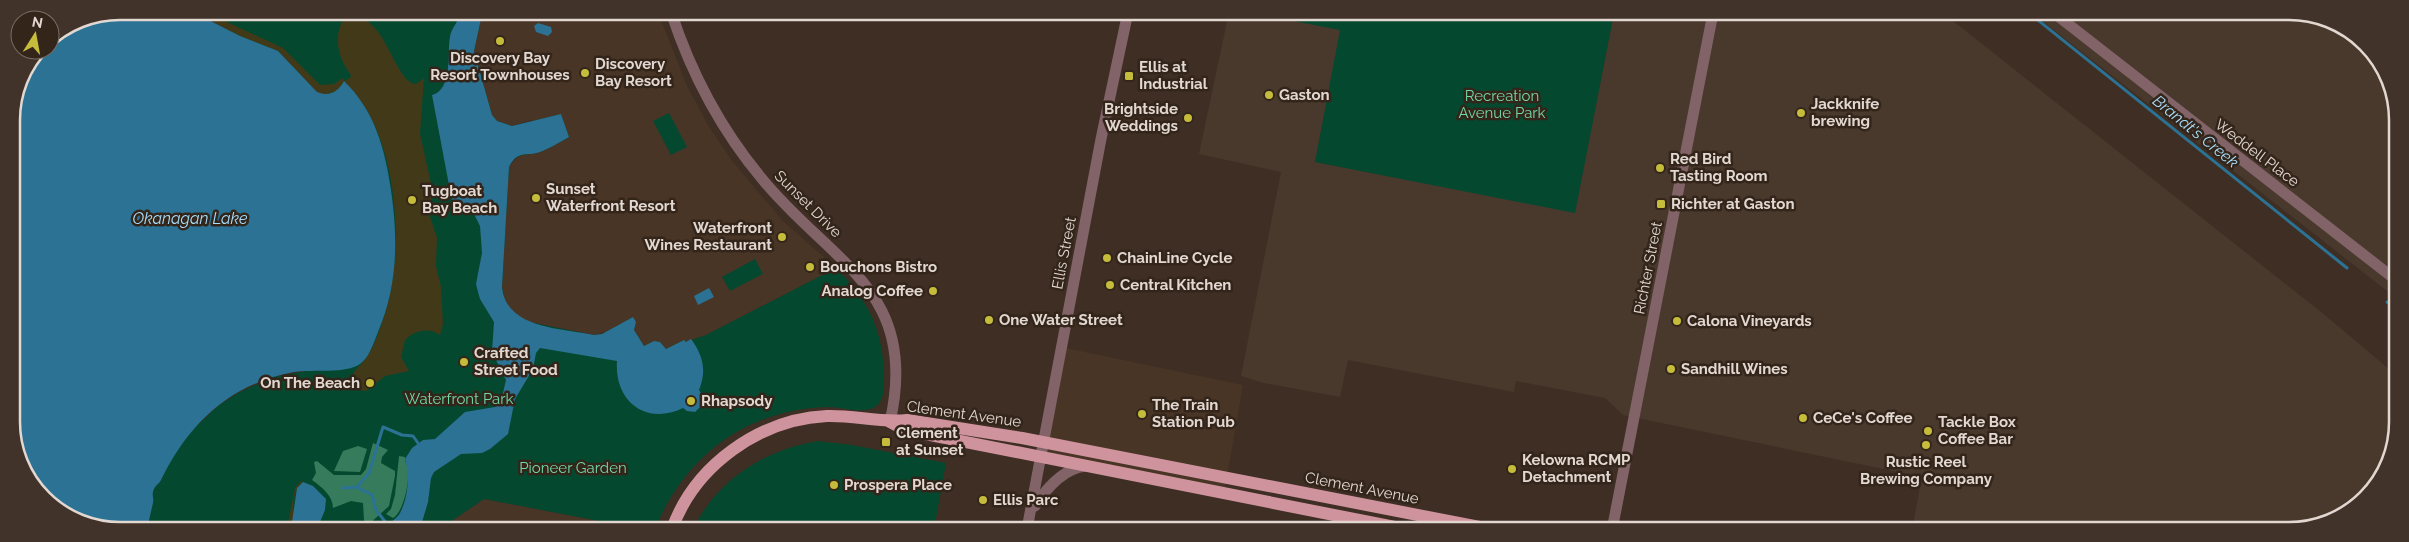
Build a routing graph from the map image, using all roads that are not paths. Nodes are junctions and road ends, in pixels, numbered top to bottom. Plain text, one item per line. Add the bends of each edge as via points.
1 (674, 20) edge
2 (1126, 20) edge
3 (1712, 20) edge
4 (2063, 20) edge
5 (2389, 275) edge
6 (890, 422) junction
7 (1045, 442) junction
8 (1042, 457) junction
9 (1087, 466) junction
10 (1030, 514) junction
11 (676, 522) edge
12 (1028, 522) edge
13 (1370, 522) edge
14 (1454, 522) edge
15 (1614, 522) edge

1 - 6 street, Sunset Drive via 703,90 737,147 774,193 853,268 881,307 896,363
2 - 7 street, Ellis Street
3 - 15 street, Richter Street
4 - 5 street, Weddell Place
6 - 7 main road, Clement Avenue via 907,420
6 - 8 main road, Clement Avenue via 905,430
6 - 11 main road via 828,416 766,430 730,451 707,474 689,497
7 - 8 street, Ellis Street
7 - 14 main road, Clement Avenue
8 - 9 main road, Clement Avenue
8 - 10 street, Ellis Street
9 - 10 street via 1075,468 1058,480 1044,493
9 - 13 main road, Clement Avenue
10 - 12 street, Ellis Street

